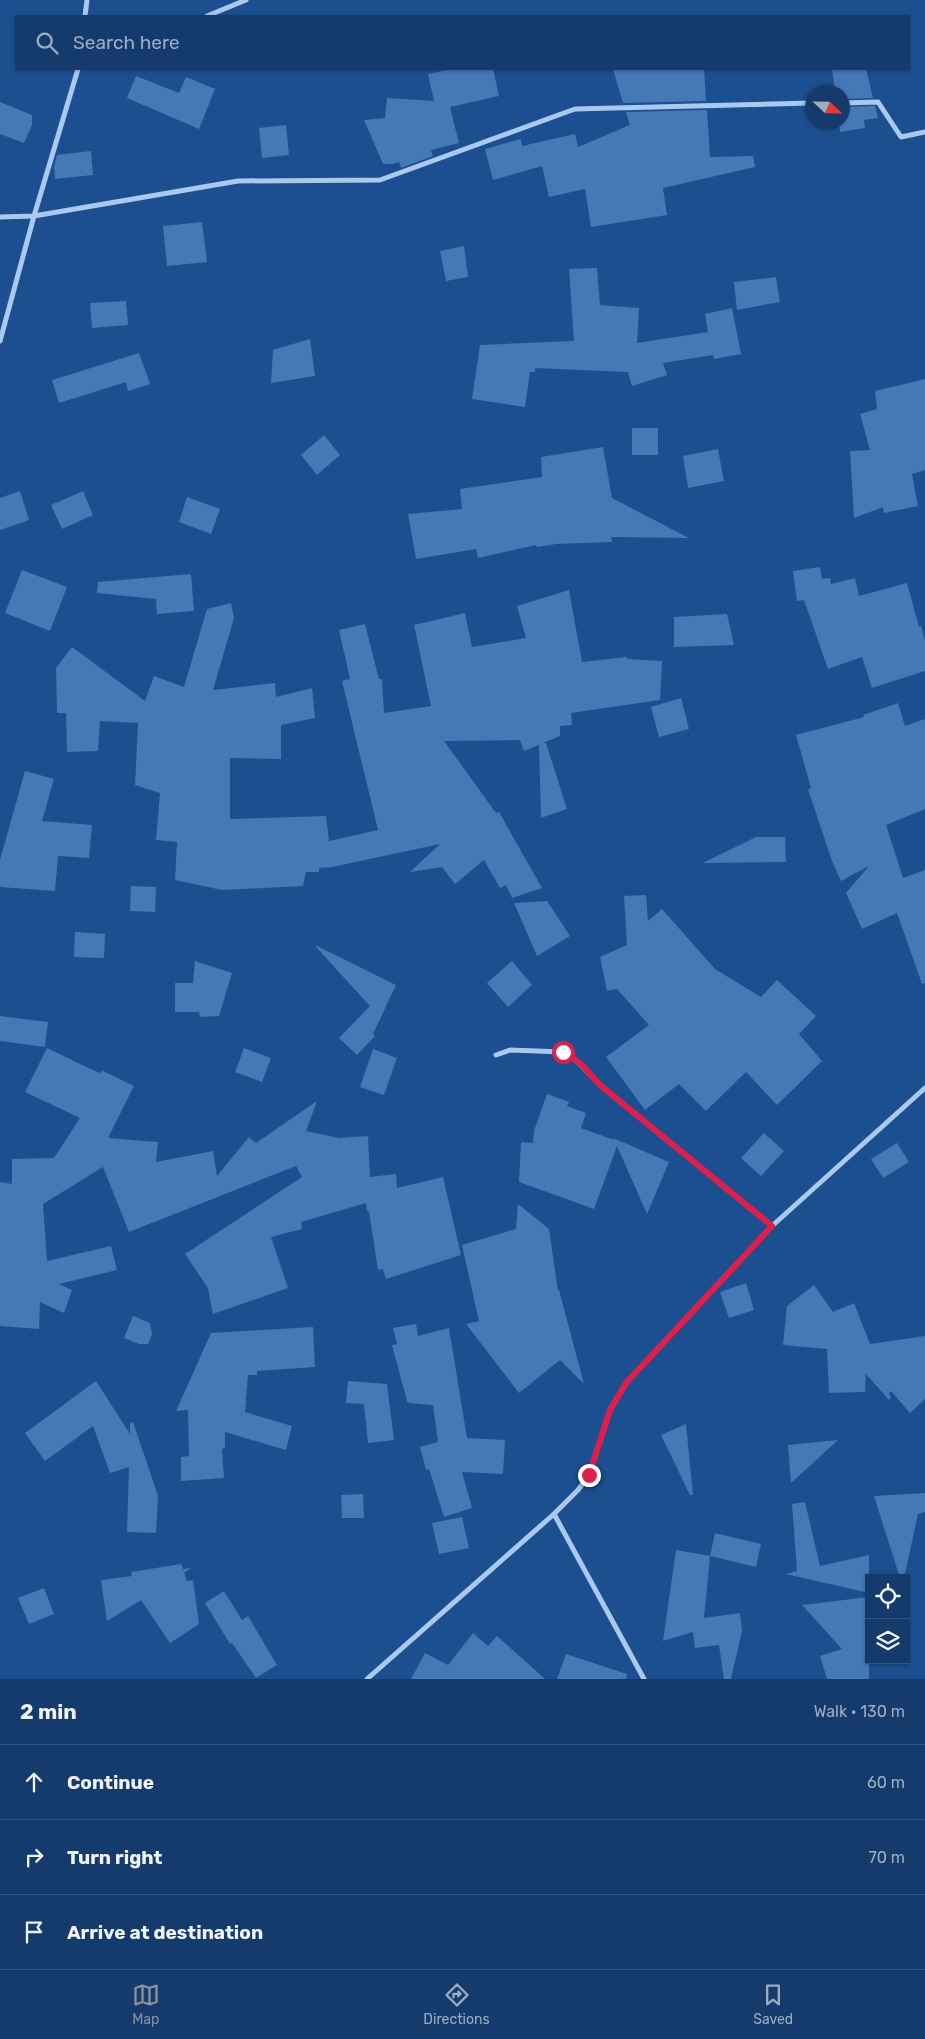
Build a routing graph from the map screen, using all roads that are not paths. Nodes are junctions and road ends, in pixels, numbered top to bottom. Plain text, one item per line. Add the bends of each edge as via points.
1 (87, 0) edge
2 (246, 0) edge
3 (85, 15) edge
4 (209, 15) edge
5 (79, 70) edge
6 (805, 103) edge
7 (850, 103) edge
8 (925, 132) edge
9 (34, 216) junction
10 (0, 217) edge
11 (0, 342) edge
12 (496, 1055) dead end
13 (925, 1088) edge
14 (772, 1226) junction
15 (554, 1514) junction
16 (367, 1679) edge
17 (644, 1679) edge

1 - 3 street
2 - 4 street
5 - 9 street
6 - 9 street via 575,109 380,180 238,181
7 - 8 street via 878,102 901,137
9 - 10 street
9 - 11 street
12 - 14 street via 510,1050 563,1052
13 - 14 street
14 - 15 street via 626,1383 610,1410 589,1475
15 - 16 street
15 - 17 street

